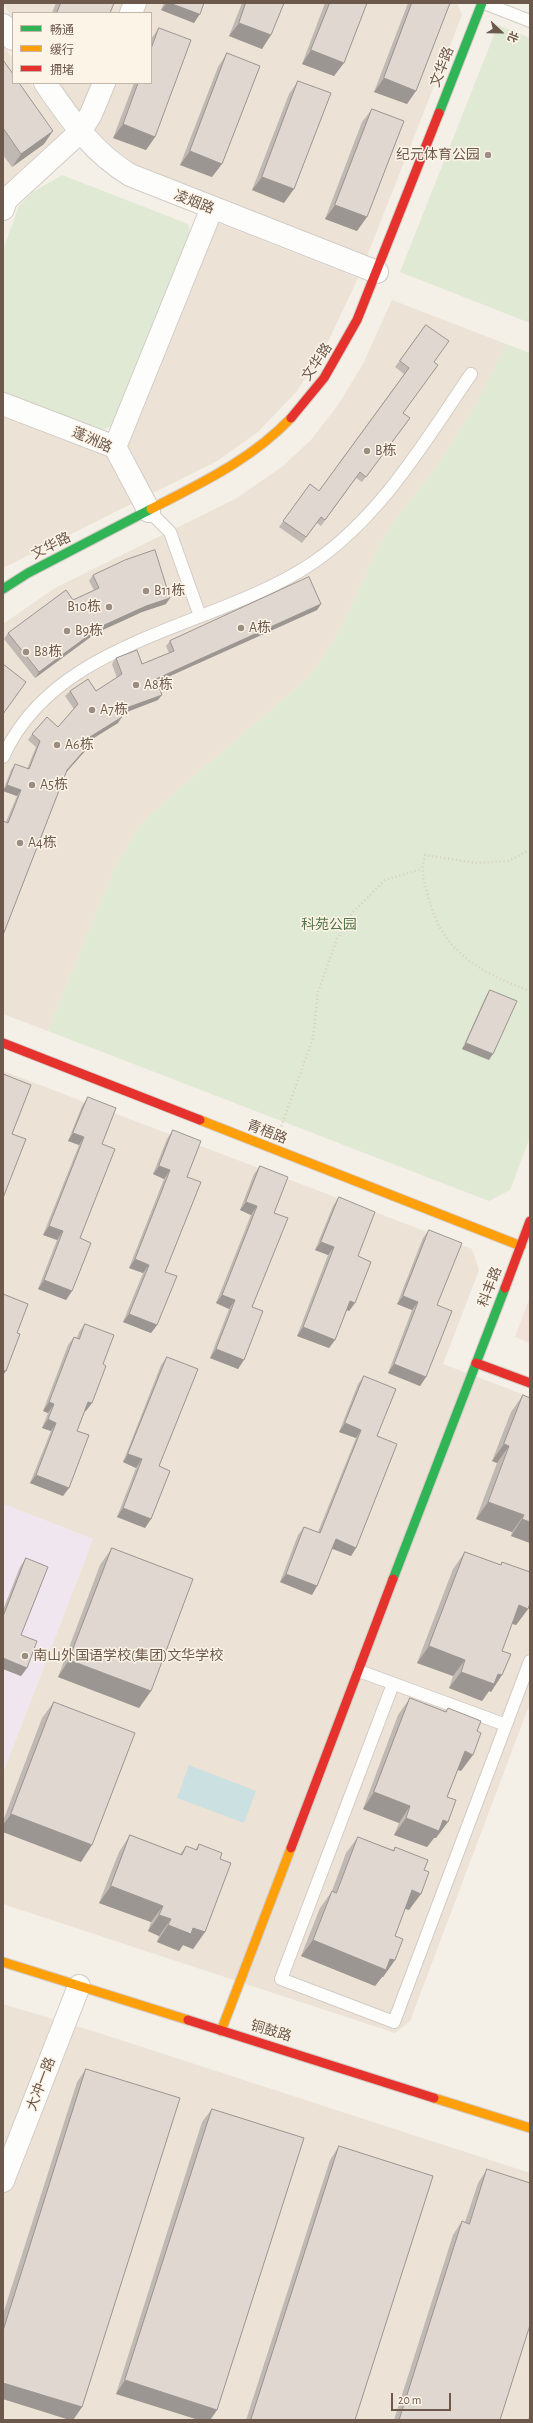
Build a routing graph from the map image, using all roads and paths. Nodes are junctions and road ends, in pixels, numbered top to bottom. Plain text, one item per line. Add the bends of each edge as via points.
1 (483, 3) edge
2 (530, 21) edge
3 (3, 25) edge
4 (12, 38) edge
5 (46, 84) edge
6 (104, 84) edge
7 (80, 132) junction
8 (4, 203) edge
9 (212, 208) junction
10 (377, 272) junction
11 (471, 374) dead end
12 (3, 404) edge
13 (115, 447) junction
14 (149, 511) junction
15 (3, 589) edge
16 (200, 616) junction
17 (3, 757) edge
18 (530, 850) edge
19 (421, 869) junction
20 (530, 992) edge
21 (3, 1043) edge
22 (280, 1130) dead end
23 (530, 1221) edge
24 (521, 1246) junction
25 (476, 1363) junction
26 (530, 1383) edge
27 (530, 1661) edge
28 (358, 1671) junction
29 (393, 1684) junction
30 (506, 1725) junction
31 (3, 1962) edge
32 (79, 1986) junction
33 (221, 2031) junction
34 (530, 2128) edge
35 (3, 2181) edge

1 - 2 lane
1 - 10 street, 文华路
3 - 4 street
5 - 7 street, 凌烟路
6 - 7 street via 92,114
7 - 8 street
7 - 9 street, 凌烟路 via 105,159 130,175
9 - 10 street, 凌烟路
9 - 13 street
10 - 14 street, 文华路 via 340,356 296,414 256,450 229,469
11 - 16 lane via 377,506 347,537 313,563 276,584
12 - 13 street, 蓬洲路
13 - 14 street, 蓬洲路
14 - 15 street, 文华路 via 28,573
14 - 16 lane via 170,532
16 - 17 lane via 99,659 63,683 32,713
18 - 19 path via 508,861 476,863 425,855
19 - 20 path via 434,919 456,949 473,965
19 - 22 path via 385,880 352,914 337,939 318,992 313,1038
21 - 24 street, 青梧路
23 - 24 street, 科丰路
24 - 25 street, 科丰路
25 - 26 street
25 - 28 street, 科丰路
27 - 30 lane
28 - 29 lane
28 - 33 street, 科丰路
29 - 30 lane
29 - 30 lane via 281,1979 394,2022
31 - 32 street, 铜鼓路
32 - 33 street, 铜鼓路
32 - 35 street, 大冲一路
33 - 34 street, 铜鼓路

